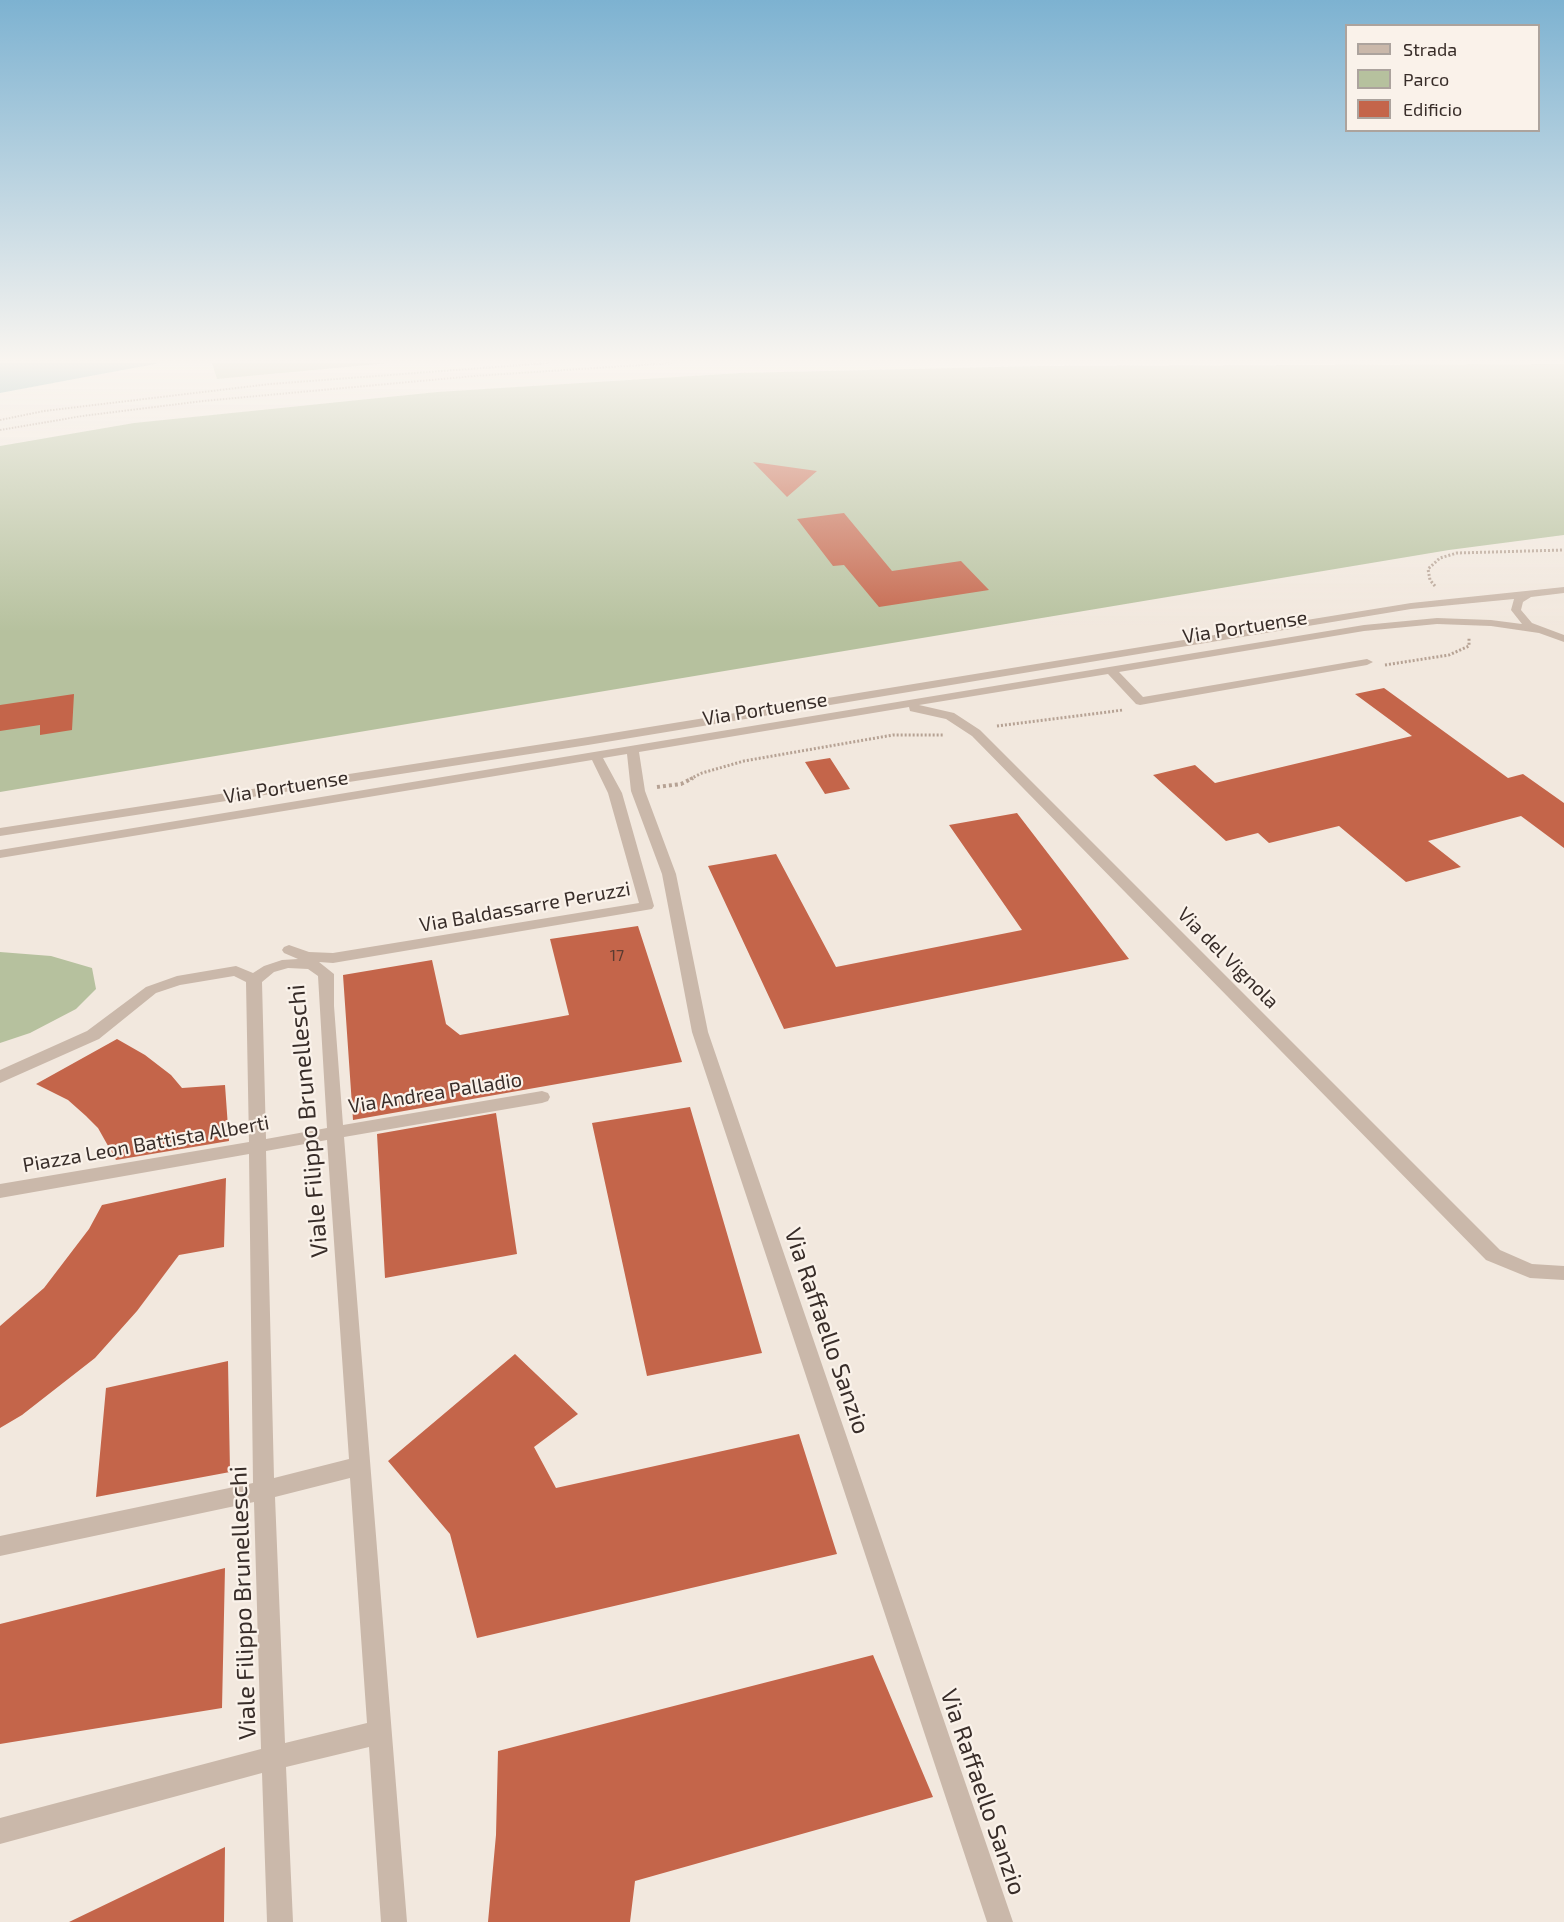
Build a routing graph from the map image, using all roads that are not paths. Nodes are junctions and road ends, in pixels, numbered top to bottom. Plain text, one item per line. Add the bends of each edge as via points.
1 (1564, 590) edge
2 (1528, 594) junction
3 (1538, 630) junction
4 (1564, 639) edge
5 (1367, 662) dead end
6 (1110, 669) junction
7 (881, 709) junction
8 (633, 750) junction
9 (596, 756) junction
10 (0, 832) edge
11 (0, 854) edge
12 (289, 950) dead end
13 (254, 980) junction
14 (0, 1077) edge
15 (542, 1097) dead end
16 (335, 1131) junction
17 (256, 1146) junction
18 (0, 1191) edge
19 (1564, 1273) edge
20 (360, 1466) junction
21 (264, 1490) junction
22 (0, 1546) edge
23 (380, 1732) junction
24 (274, 1758) junction
25 (0, 1831) edge
26 (280, 1922) edge
27 (394, 1922) edge
28 (1000, 1922) edge

1 - 2 street, Via Portuense
2 - 3 street via 1518,601 1516,610
2 - 10 street, Via Portuense via 1411,606 588,741
3 - 4 street
3 - 6 street, Via Portuense via 1491,623 1400,623
5 - 6 street via 1140,701
6 - 7 street, Via Portuense
7 - 8 street, Via Portuense
7 - 19 street, Via del Vignola via 909,707 937,712 953,717 976,733 1482,1245 1503,1261 1530,1270
8 - 9 street, Via Portuense
8 - 28 street, Via Raffaello Sanzio via 638,790 669,874 700,1032
9 - 11 street, Via Portuense
9 - 12 street, Via Baldassarre Peruzzi via 615,794 647,906 333,958 307,957
13 - 14 street via 236,972 177,981 151,990 93,1035
13 - 16 street, Viale Filippo Brunelleschi via 287,963 312,964 326,974
13 - 17 street, Viale Filippo Brunelleschi
15 - 16 street, Via Andrea Palladio
16 - 17 street, Piazza Leon Battista Alberti
16 - 20 street, Viale Filippo Brunelleschi
17 - 18 street, Piazza Leon Battista Alberti
17 - 21 street, Viale Filippo Brunelleschi
20 - 21 street
20 - 23 street, Viale Filippo Brunelleschi
21 - 22 street
21 - 24 street, Viale Filippo Brunelleschi
23 - 24 street
23 - 27 street, Viale Filippo Brunelleschi
24 - 25 street
24 - 26 street, Viale Filippo Brunelleschi

